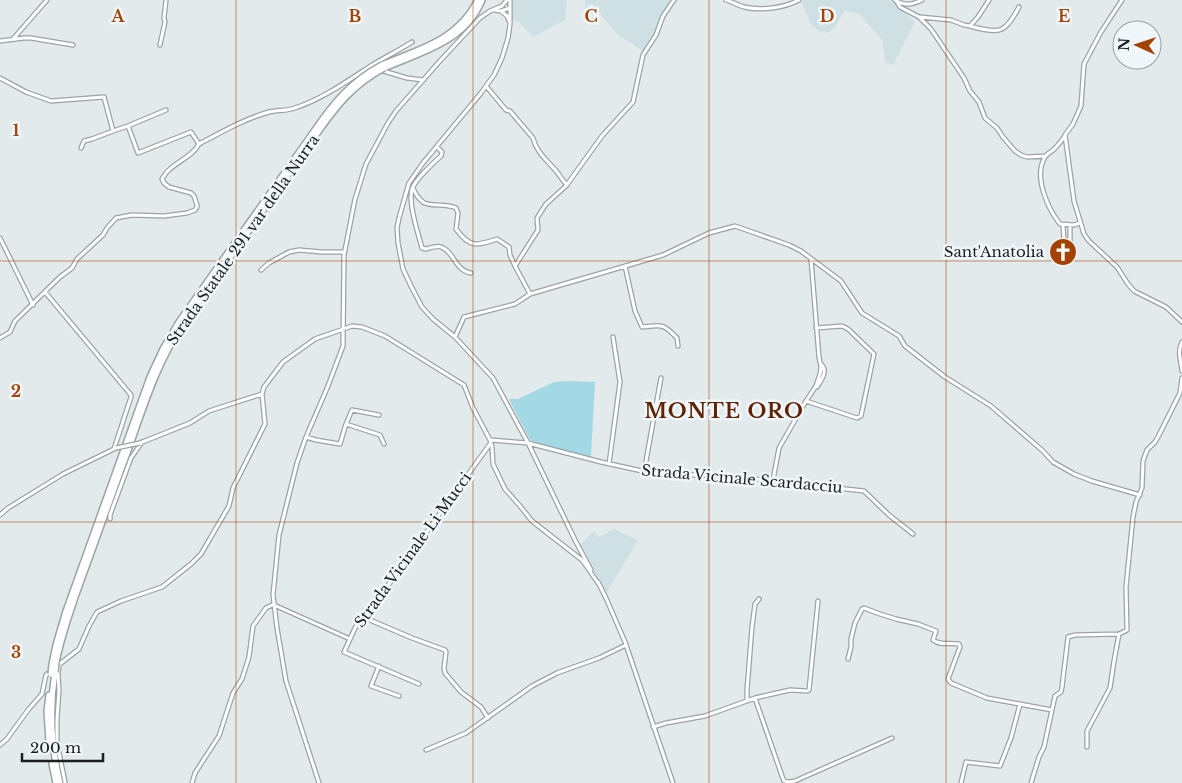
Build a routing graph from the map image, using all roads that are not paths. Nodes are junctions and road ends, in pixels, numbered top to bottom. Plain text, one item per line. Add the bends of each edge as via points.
1 (47, 0) edge
2 (166, 0) edge
3 (478, 0) edge
4 (484, 0) edge
5 (508, 0) edge
6 (674, 0) edge
7 (726, 0) edge
8 (799, 0) edge
9 (922, 0) edge
10 (989, 0) edge
11 (1122, 0) edge
12 (896, 1) edge
13 (1019, 7) dead end
14 (510, 8) junction
15 (500, 10) junction
16 (919, 17) junction
17 (510, 24) junction
18 (970, 26) junction
19 (13, 39) junction
20 (0, 41) edge
21 (412, 42) dead end
22 (73, 45) dead end
23 (160, 45) dead end
24 (370, 66) junction
25 (383, 66) junction
26 (0, 78) edge
27 (423, 80) junction
28 (486, 86) junction
29 (166, 110) dead end
30 (128, 126) junction
31 (113, 131) junction
32 (1066, 135) junction
33 (199, 144) junction
34 (437, 146) junction
35 (81, 148) dead end
36 (1046, 156) junction
37 (566, 185) junction
38 (412, 188) junction
39 (1080, 223) junction
40 (1063, 225) junction
41 (1070, 225) junction
42 (0, 238) edge
43 (344, 252) junction
44 (811, 259) junction
45 (515, 266) junction
46 (625, 266) junction
47 (261, 270) dead end
48 (471, 273) dead end
49 (45, 292) junction
50 (530, 294) junction
51 (32, 305) junction
52 (1182, 322) edge
53 (816, 328) junction
54 (343, 329) junction
55 (455, 337) junction
56 (613, 337) dead end
57 (0, 338) edge
58 (1182, 342) edge
59 (678, 346) dead end
60 (1182, 371) edge
61 (661, 378) dead end
62 (1182, 378) edge
63 (262, 394) junction
64 (806, 401) junction
65 (379, 415) dead end
66 (346, 424) junction
67 (306, 437) junction
68 (141, 442) junction
69 (490, 442) junction
70 (528, 443) junction
71 (384, 444) dead end
72 (115, 449) junction
73 (609, 464) junction
74 (644, 472) junction
75 (774, 480) junction
76 (1140, 495) junction
77 (0, 515) edge
78 (110, 519) dead end
79 (913, 534) dead end
80 (598, 583) junction
81 (759, 599) dead end
82 (818, 601) dead end
83 (274, 605) junction
84 (363, 617) junction
85 (1119, 634) junction
86 (350, 638) junction
87 (626, 645) junction
88 (848, 659) dead end
89 (56, 664) junction
90 (379, 666) junction
91 (53, 673) junction
92 (419, 684) dead end
93 (399, 696) dead end
94 (755, 698) junction
95 (747, 701) junction
96 (1020, 704) junction
97 (1052, 710) junction
98 (488, 718) junction
99 (654, 727) junction
100 (892, 738) dead end
101 (0, 745) edge
102 (1087, 747) dead end
103 (426, 750) dead end
104 (56, 783) edge
105 (62, 783) edge
106 (192, 783) edge
107 (319, 783) edge
108 (672, 783) edge
109 (961, 783) edge
110 (1032, 783) edge

1 - 19 street
2 - 23 street
3 - 25 highway, Strada Statale 291 var della Nurra via 464,20 443,39
4 - 25 highway, Strada Statale 291 var della Nurra via 482,7 441,44
5 - 14 street
5 - 15 street
6 - 37 street via 643,55 633,102 602,136
7 - 8 street via 745,7 774,8
9 - 12 street via 908,4
10 - 18 street
11 - 32 street via 1084,64 1080,106
12 - 16 street via 900,7
13 - 18 street via 1001,30
14 - 15 street
14 - 17 street
15 - 17 street
15 - 27 street via 490,11 480,18
16 - 18 street via 952,20
16 - 36 street via 931,29 964,78 985,118 1015,151 1027,157
17 - 28 street via 502,58
19 - 20 street
19 - 22 street via 31,38
21 - 24 street
24 - 27 street
24 - 33 street via 340,87 295,108 271,112 234,125
25 - 89 highway, Strada Statale 291 var della Nurra, bridge via 352,90 317,131 181,323 150,377 61,628
26 - 31 street via 50,101 104,97
27 - 43 street via 396,111 366,164
28 - 34 street
28 - 37 street via 533,138
29 - 30 street
30 - 31 street
30 - 33 street via 138,153 192,132
31 - 35 street via 84,141
32 - 36 street
32 - 39 street via 1072,190
33 - 49 street via 162,179 169,186 191,193 196,200 195,210 164,216 116,218 72,268
34 - 38 street via 441,156
34 - 55 street via 409,183 399,218 398,243 403,269 422,307
36 - 40 street via 1041,179 1045,199
37 - 45 street via 536,218 538,230
38 - 45 street via 426,204 456,208 456,229 467,242 484,243 497,239 509,247
38 - 48 street via 412,212 422,248 443,247 460,268
39 - 41 street
39 - 52 street via 1089,241 1117,267 1130,288 1166,307
40 - 41 street
40 - 41 street via 1064,242 1070,241
42 - 51 street
43 - 47 street via 289,252
43 - 54 street
44 - 46 street via 789,245 735,226 709,233 664,255
44 - 53 street
44 - 76 street via 841,281 862,313 899,336 905,346 945,377 992,406 1053,462 1092,481
45 - 50 street
46 - 50 street
46 - 59 street via 642,327 664,326 677,338
49 - 51 street
49 - 72 street via 131,395
50 - 55 street via 515,304 464,316
51 - 57 street via 15,321 10,332
53 - 64 street via 820,374
53 - 64 street via 842,326 874,354 861,416 857,418
54 - 63 street via 315,338 283,362
54 - 67 street via 344,346
54 - 69 street via 362,327 385,336 464,385
55 - 70 street via 493,378
56 - 73 street via 620,382
58 - 60 street via 1179,348
61 - 74 street
62 - 76 street via 1180,393 1155,442 1144,455
63 - 68 street via 209,411 190,423
63 - 89 street via 263,428 233,488 229,506 201,554 162,587 121,600 98,612 79,649
64 - 75 street via 779,448
65 - 66 street via 353,409
66 - 67 street via 340,444
66 - 71 street via 380,436
67 - 83 street via 279,535
68 - 72 street, bridge
68 - 78 street via 131,458
69 - 70 street, Strada Vicinale Scardacciu
69 - 80 street via 493,464 505,489 532,521 582,560
69 - 84 street, Strada Vicinale Li Mucci
70 - 73 street, Strada Vicinale Scardacciu
70 - 80 street
72 - 77 street via 63,474
73 - 74 street, Strada Vicinale Scardacciu
74 - 75 street, Strada Vicinale Scardacciu
75 - 79 street, Strada Vicinale Scardacciu via 864,490
76 - 85 street via 1133,518 1126,587 1127,630
80 - 87 street
81 - 95 street via 755,604 752,627
82 - 94 street via 809,690 790,690
83 - 86 street
83 - 106 street via 266,608 253,626 242,679 233,693 219,736 195,772
83 - 107 street via 286,681
84 - 86 street, Strada Vicinale Li Mucci
84 - 98 street via 445,650 445,673 461,692 481,707
85 - 97 street via 1068,637 1061,692 1055,696
85 - 102 street via 1110,688 1088,731
86 - 90 street, Strada Vicinale Li Mucci via 344,652
87 - 98 street via 532,686
87 - 99 street
88 - 96 street via 855,623 864,608 936,631 933,640 940,644 959,644 948,679 951,683 987,698
89 - 91 highway, Strada Statale 291 var della Nurra, bridge
89 - 101 street via 46,675 42,694
89 - 105 street via 59,690 57,743
90 - 92 street, Strada Vicinale Li Mucci
90 - 93 street via 370,686
91 - 104 highway, Strada Statale 291 var della Nurra via 47,711
91 - 105 highway, Strada Statale 291 var della Nurra via 52,737
94 - 95 street
94 - 100 street via 784,781 796,781
95 - 99 street via 705,716
96 - 97 street
96 - 109 street via 1000,766 966,762
97 - 110 street
98 - 103 street via 466,733
99 - 108 street

